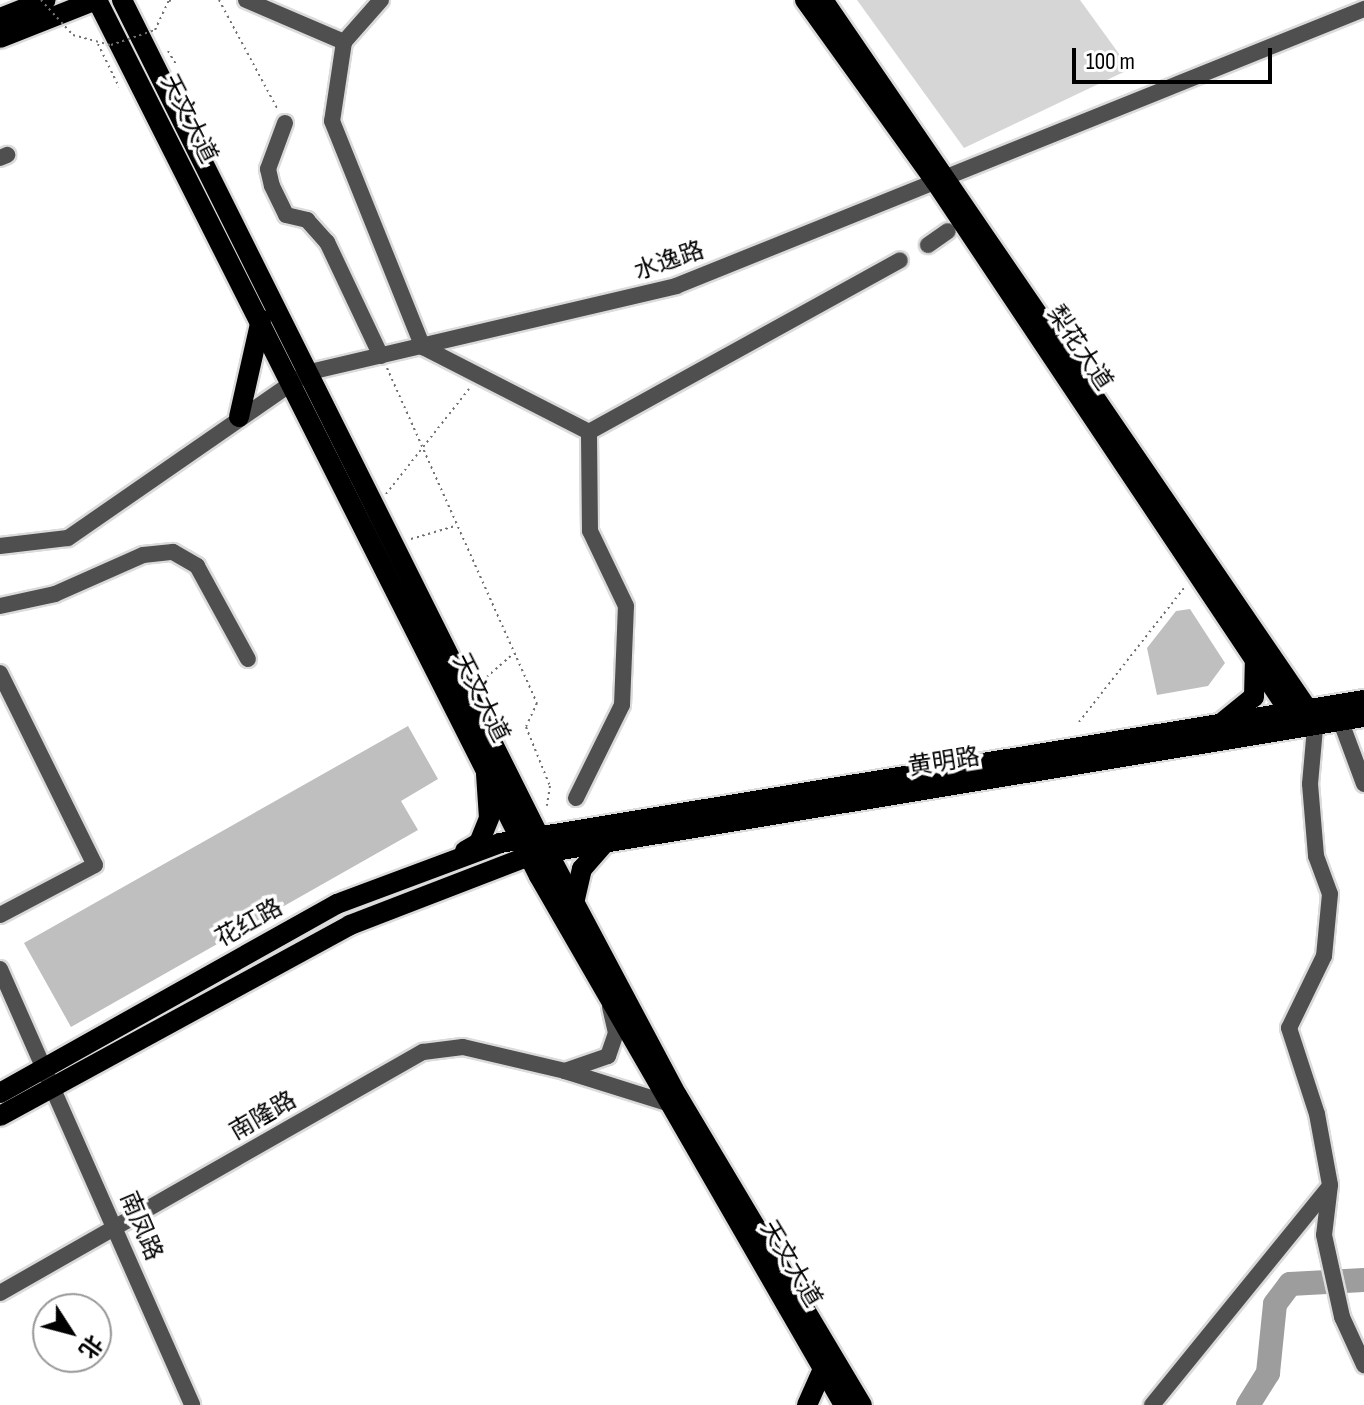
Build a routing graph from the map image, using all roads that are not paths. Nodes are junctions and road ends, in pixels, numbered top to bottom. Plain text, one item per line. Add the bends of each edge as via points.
1 (44, 0) edge
2 (96, 0) edge
3 (122, 0) edge
4 (246, 0) edge
5 (381, 0) edge
6 (805, 0) edge
7 (823, 0) edge
8 (1364, 9) edge
9 (0, 18) edge
10 (0, 38) edge
11 (344, 42) junction
12 (285, 123) road end
13 (942, 178) junction
14 (948, 231) dead end
15 (928, 245) dead end
16 (900, 260) dead end
17 (261, 319) junction
18 (423, 347) junction
19 (381, 356) junction
20 (300, 377) junction
21 (239, 417) junction
22 (589, 432) junction
23 (0, 546) edge
24 (0, 606) edge
25 (1253, 649) junction
26 (248, 659) dead end
27 (0, 673) edge
28 (1364, 700) edge
29 (1364, 717) edge
30 (1306, 721) junction
31 (1341, 722) junction
32 (1213, 727) junction
33 (485, 762) junction
34 (1364, 784) edge
35 (576, 798) dead end
36 (605, 843) junction
37 (535, 845) junction
38 (456, 857) junction
39 (575, 899) junction
40 (337, 904) junction
41 (0, 915) edge
42 (350, 925) junction
43 (0, 969) edge
44 (610, 1006) junction
45 (565, 1071) junction
46 (50, 1076) junction
47 (0, 1093) edge
48 (664, 1102) junction
49 (0, 1116) edge
50 (1330, 1185) junction
51 (116, 1228) junction
52 (0, 1293) edge
53 (1364, 1365) edge
54 (823, 1369) junction
55 (192, 1405) edge
56 (807, 1405) edge
57 (844, 1405) edge
58 (862, 1405) edge
59 (1152, 1405) edge

1 - 9 main road
2 - 10 main road
2 - 17 main road, 天文大道
3 - 20 main road, 天文大道
4 - 11 street
5 - 11 street
6 - 13 main road, 梨花大道
7 - 13 main road, 梨花大道
8 - 13 street, 水逸路
11 - 18 street via 332,121
12 - 19 street via 268,169 272,186 286,215 307,220 327,242
13 - 18 street, 水逸路 via 676,286
13 - 25 main road, 梨花大道
13 - 30 main road, 梨花大道
14 - 15 street
16 - 22 street
17 - 20 main road, 天文大道
17 - 21 main road
18 - 19 street, 水逸路
18 - 22 street
19 - 20 street, 水逸路
20 - 21 street, 水逸路
20 - 33 main road, 天文大道
20 - 37 main road, 天文大道
21 - 23 street, 水逸路 via 68,538
22 - 35 street via 590,531 626,606 622,705
24 - 26 street via 55,594 143,555 173,552 197,566
25 - 30 main road, 梨花大道
25 - 32 main road via 1259,677 1254,697
27 - 41 street via 95,865
28 - 30 main road, 黄明路
29 - 31 main road, 黄明路
30 - 31 main road, 黄明路
30 - 32 main road, 黄明路
30 - 36 main road, 黄明路
30 - 50 street via 1316,856 1330,894 1324,956 1289,1028 1317,1114
31 - 34 street
32 - 37 main road, 黄明路
33 - 37 main road, 天文大道
33 - 38 main road via 489,818 479,843
36 - 37 main road, 黄明路
36 - 39 main road via 582,869
37 - 38 main road, 花红路
37 - 39 main road, 天文大道
37 - 42 main road, 花红路
37 - 44 main road, 天文大道
38 - 40 main road, 花红路
39 - 58 main road, 天文大道 via 677,1095
40 - 42 main road via 370,898 370,908
40 - 46 main road, 花红路
42 - 46 main road, 花红路
43 - 46 street, 南凤路
44 - 45 street via 616,1033 608,1056
44 - 48 main road, 天文大道
45 - 48 street, 南隆路
45 - 51 street, 南隆路 via 463,1047 423,1052
46 - 47 main road, 花红路
46 - 49 main road, 花红路
46 - 51 street, 南凤路
48 - 54 main road, 天文大道
50 - 53 street via 1324,1235 1342,1317
50 - 59 street
51 - 52 street, 南隆路
51 - 55 street, 南凤路
54 - 56 main road
54 - 57 main road, 天文大道

